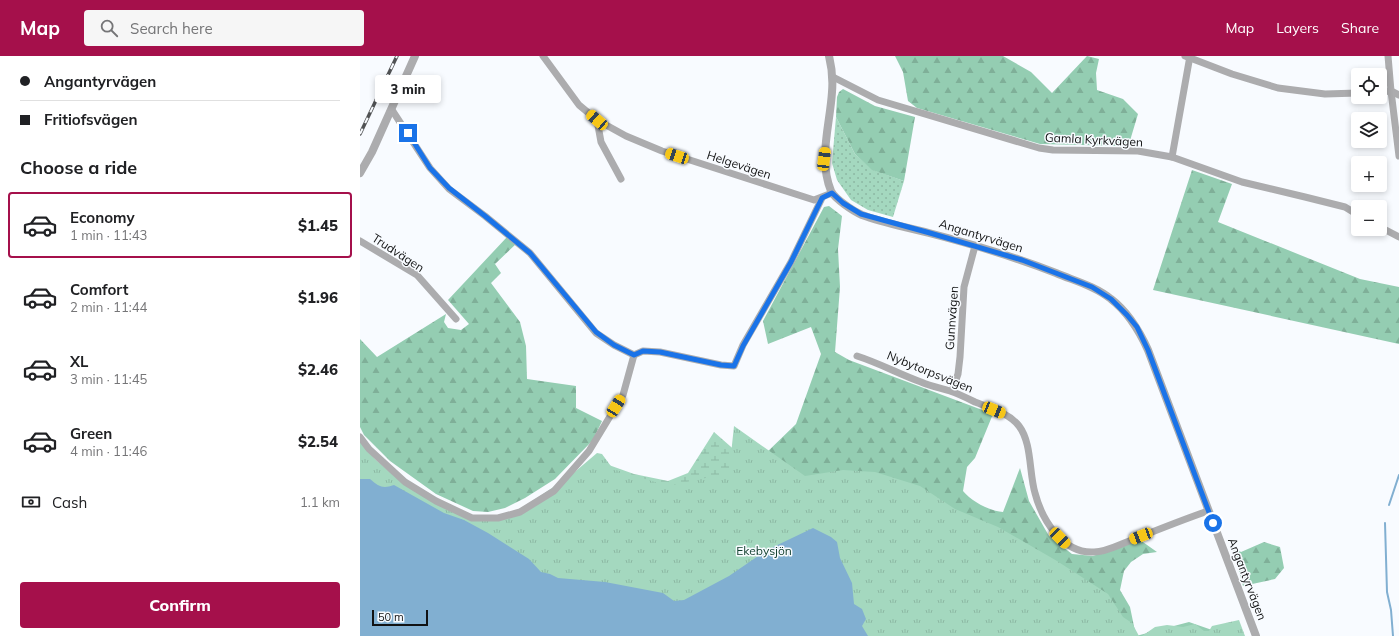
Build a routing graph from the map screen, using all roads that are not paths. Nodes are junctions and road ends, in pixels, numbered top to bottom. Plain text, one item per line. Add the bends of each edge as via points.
1 (415, 56) edge
2 (543, 56) edge
3 (829, 56) edge
4 (1188, 56) edge
5 (1388, 56) edge
6 (833, 77) junction
7 (1387, 91) edge
8 (1391, 91) junction
9 (1351, 93) edge
10 (1399, 95) edge
11 (392, 110) junction
12 (597, 120) junction
13 (1399, 156) edge
14 (1172, 157) junction
15 (360, 172) edge
16 (621, 178) dead end
17 (832, 193) junction
18 (822, 198) junction
19 (1351, 211) edge
20 (1387, 231) edge
21 (1399, 237) edge
22 (360, 241) edge
23 (975, 246) junction
24 (456, 319) dead end
25 (634, 355) junction
26 (857, 356) dead end
27 (952, 391) junction
28 (360, 437) edge
29 (1208, 511) junction
30 (1256, 636) edge

1 - 11 street
2 - 12 street, Helgevägen via 579,105
3 - 6 street
4 - 9 street via 1232,74 1278,88 1325,94
4 - 14 street
5 - 8 street
6 - 14 street, Gamla Kyrkvägen via 878,100 1039,148 1138,151
6 - 17 street via 824,159
7 - 8 street
8 - 10 street
8 - 13 street
11 - 15 street
11 - 25 street via 430,168 449,188 530,253 596,332
12 - 16 street via 601,142
12 - 18 street, Helgevägen via 662,151 814,200
14 - 19 street, Gamla Kyrkvägen via 1242,182
17 - 18 street
17 - 23 street, Angantyrvägen via 861,214
18 - 25 street via 791,262 734,366 660,352 643,351
20 - 21 street
22 - 24 street, Trudvägen via 417,275
23 - 27 street, Gunnvägen via 964,288 960,357
23 - 29 street, Angantyrvägen via 1022,260 1092,287 1111,299 1127,315 1137,327 1148,350
25 - 28 street via 623,395 589,452 554,491 520,512 498,518 472,518 436,501 405,482 369,449
26 - 27 street, Nybytorpsvägen via 923,383
27 - 29 street, Nybytorpsvägen via 1002,413 1018,425 1027,444 1037,504 1054,532 1076,550 1095,552 1112,548
29 - 30 street, Angantyrvägen

